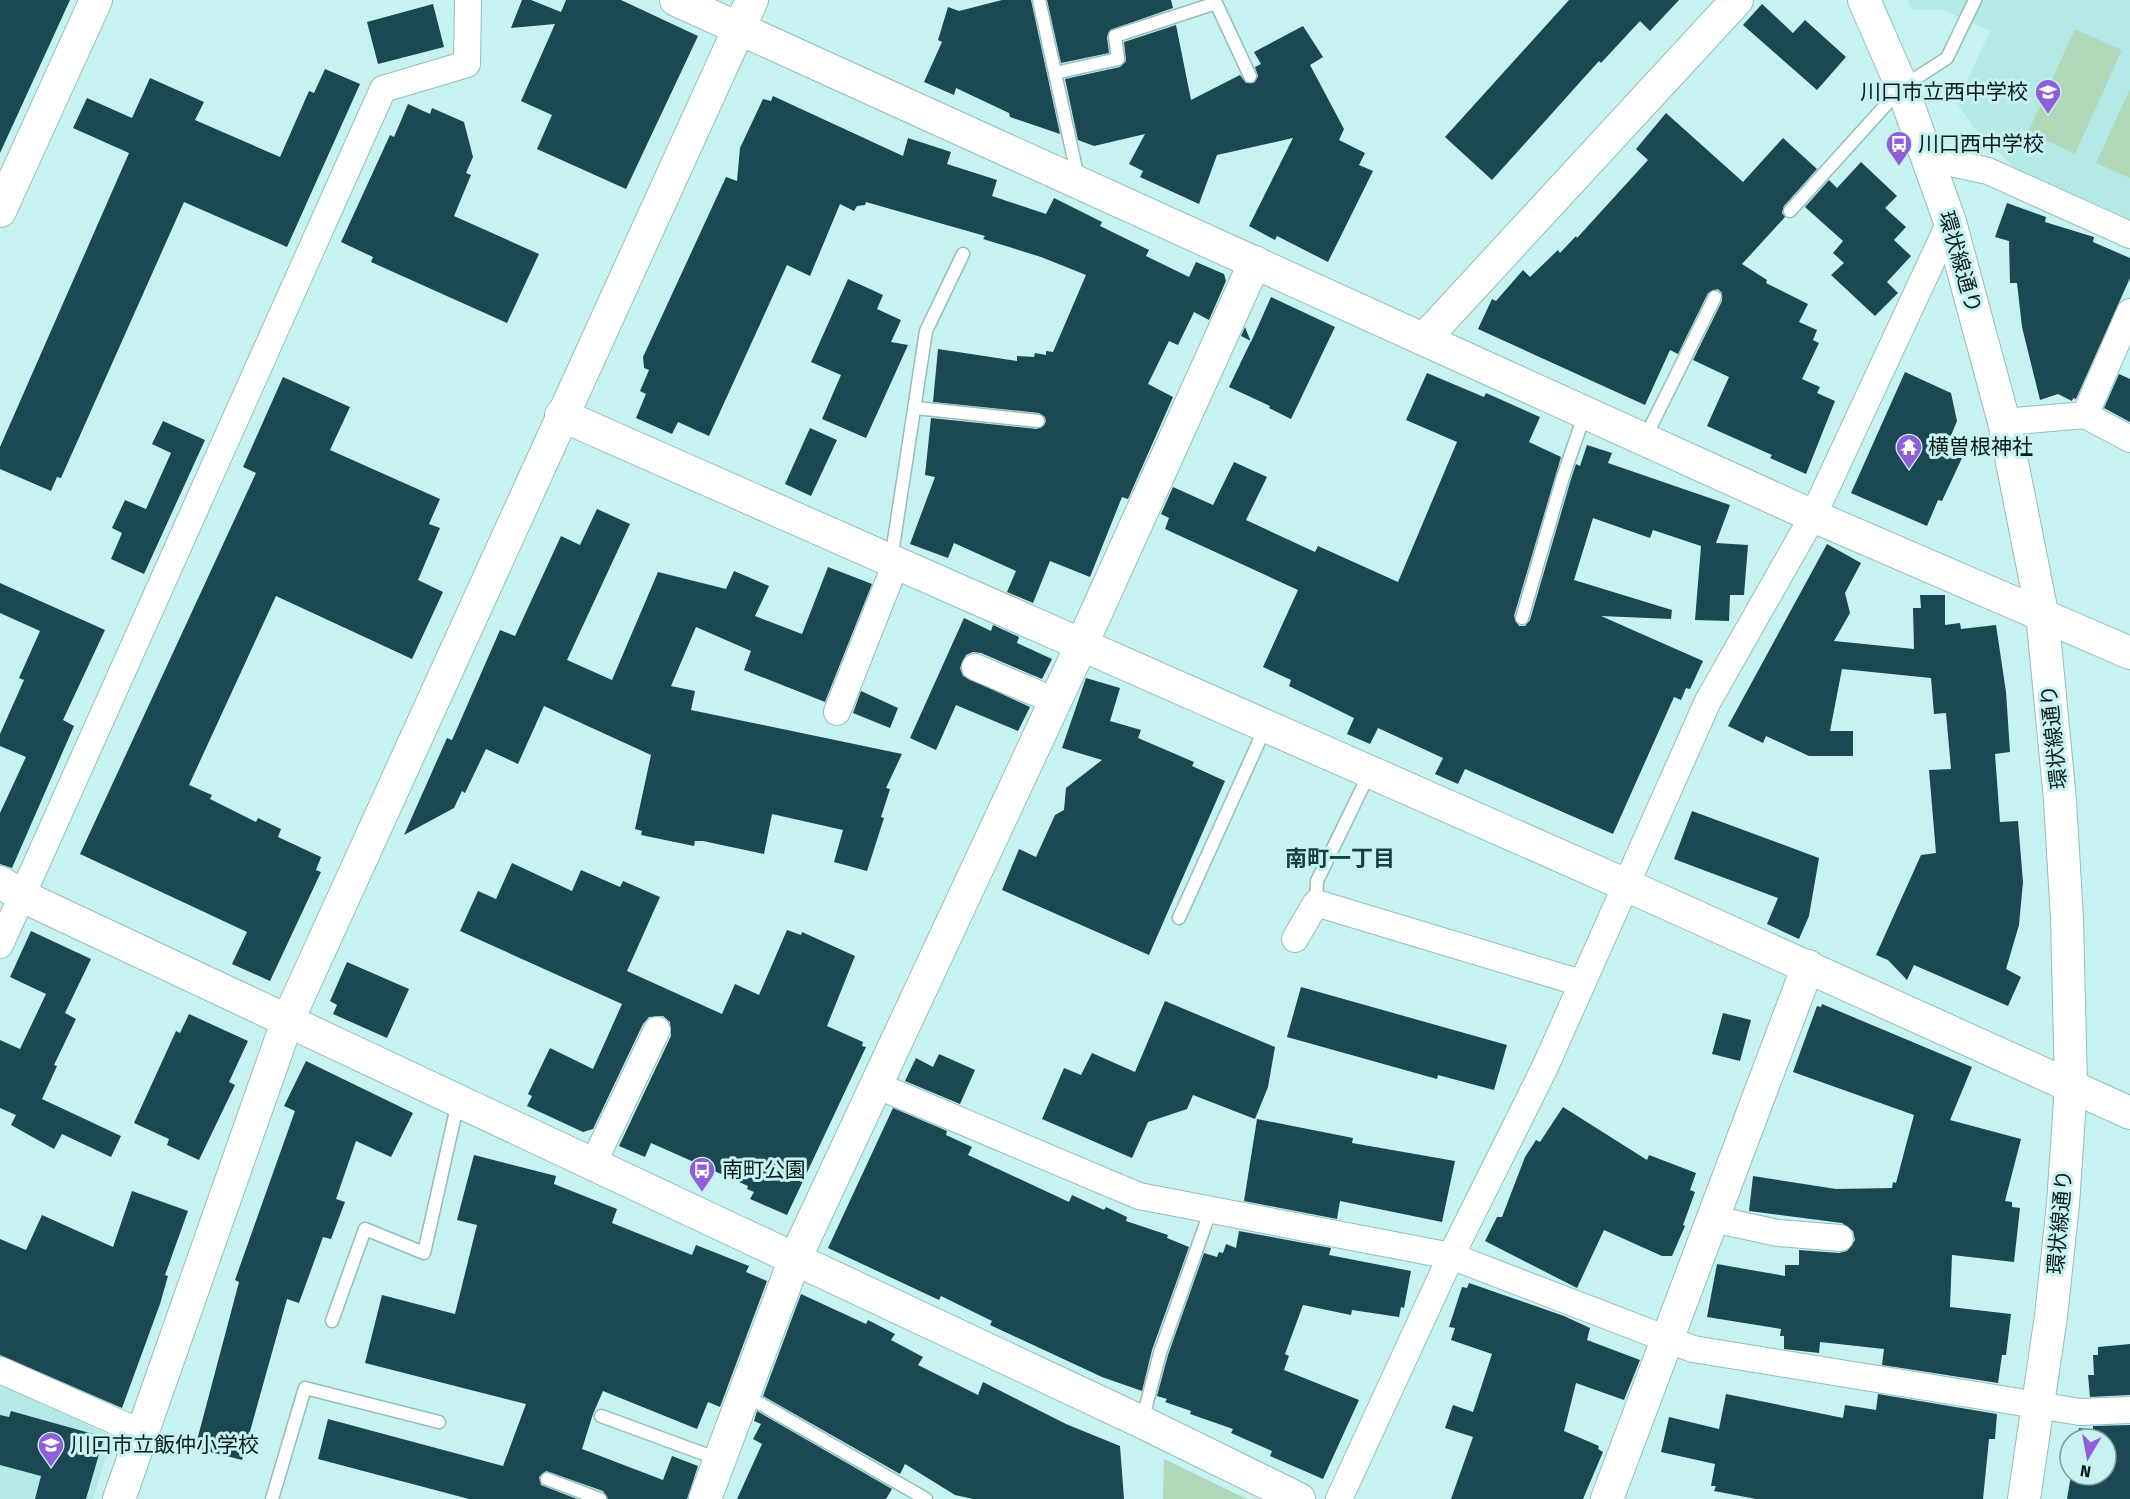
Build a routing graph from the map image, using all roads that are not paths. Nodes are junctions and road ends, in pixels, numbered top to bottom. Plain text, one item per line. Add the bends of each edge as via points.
1 (96, 0) edge
2 (468, 0) edge
3 (676, 0) edge
4 (752, 0) edge
5 (1039, 0) edge
6 (1737, 0) edge
7 (1864, 0) edge
8 (1975, 0) edge
9 (738, 28) junction
10 (1055, 73) junction
11 (1250, 76) dead end
12 (1902, 87) junction
13 (1928, 158) junction
14 (1079, 182) junction
15 (0, 211) edge
16 (1790, 212) dead end
17 (1950, 222) junction
18 (2130, 235) edge
19 (963, 254) dead end
20 (1255, 262) junction
21 (1715, 297) dead end
22 (2130, 312) edge
23 (1425, 338) junction
24 (916, 408) junction
25 (1586, 411) junction
26 (561, 415) junction
27 (2085, 415) junction
28 (1038, 421) dead end
29 (2004, 423) junction
30 (1645, 439) junction
31 (2130, 439) edge
32 (1812, 516) junction
33 (893, 562) junction
34 (2042, 613) junction
35 (1522, 618) dead end
36 (1082, 644) junction
37 (2130, 653) edge
38 (975, 667) dead end
39 (1055, 701) junction
40 (837, 712) dead end
41 (1266, 726) junction
42 (1370, 772) junction
43 (1624, 884) junction
44 (11, 889) edge
45 (1316, 903) junction
46 (1179, 918) dead end
47 (1295, 939) dead end
48 (0, 945) edge
49 (1808, 966) junction
50 (1581, 983) junction
51 (287, 1022) junction
52 (657, 1030) dead end
53 (876, 1085) junction
54 (2071, 1085) junction
55 (458, 1102) junction
56 (2130, 1113) edge
57 (592, 1166) junction
58 (1210, 1212) junction
59 (1713, 1219) junction
60 (1840, 1238) dead end
61 (1451, 1256) junction
62 (794, 1261) junction
63 (332, 1321) dead end
64 (1667, 1340) junction
65 (0, 1370) edge
66 (744, 1394) junction
67 (2038, 1406) junction
68 (2130, 1410) edge
69 (601, 1416) dead end
70 (439, 1422) dead end
71 (1142, 1422) junction
72 (141, 1433) junction
73 (719, 1460) junction
74 (547, 1479) dead end
75 (119, 1499) edge
76 (272, 1499) edge
77 (600, 1499) edge
78 (705, 1499) edge
79 (926, 1499) edge
80 (1299, 1499) edge
81 (1339, 1499) edge
82 (1607, 1499) edge
83 (2024, 1499) edge

1 - 15 street
2 - 44 street via 467,64 383,89
3 - 9 street
4 - 9 street
5 - 10 lane
6 - 23 street
7 - 12 street, 環状線通り
8 - 12 lane via 1947,58
9 - 14 street
9 - 26 street
10 - 11 lane via 1118,59 1115,36 1216,3
10 - 14 lane
12 - 13 street, 環状線通り
12 - 16 lane
13 - 17 street, 環状線通り
13 - 18 street via 1988,171
14 - 20 street
17 - 29 street, 環状線通り
17 - 32 street
19 - 24 lane via 926,331
20 - 23 street
20 - 36 street
21 - 30 lane
22 - 27 street
23 - 25 street
24 - 28 lane
24 - 33 lane
25 - 30 street
25 - 35 lane
26 - 33 street
26 - 51 street
27 - 29 street
27 - 31 street
29 - 34 street, 環状線通り
30 - 32 street
32 - 34 street
32 - 43 street via 1708,701
33 - 36 street
33 - 40 street
34 - 37 street
34 - 54 street, 環状線通り via 2060,800
36 - 39 street
36 - 41 street
38 - 39 street
39 - 53 street
41 - 42 street
41 - 46 lane
42 - 43 street
42 - 45 lane via 1317,881
43 - 49 street
43 - 50 street
44 - 48 street
44 - 51 street
45 - 47 street
45 - 50 street
49 - 54 street
49 - 59 street
50 - 61 street via 1545,1067
51 - 55 street
51 - 72 street
52 - 57 street
53 - 58 street via 1139,1196
53 - 62 street
54 - 56 street
54 - 67 street, 環状線通り via 2063,1204
55 - 57 street
55 - 63 lane via 423,1253 365,1229
57 - 62 street
58 - 61 street
58 - 71 lane via 1160,1353
59 - 60 street via 1778,1233
59 - 64 street
61 - 64 street
61 - 81 street
62 - 66 street
62 - 71 street
64 - 67 street via 1693,1349
64 - 82 street
65 - 72 street
66 - 73 street
66 - 79 lane
67 - 68 street via 2080,1412
67 - 83 street, 環状線通り
69 - 73 lane
70 - 76 lane via 305,1388
71 - 80 street
72 - 75 street
73 - 78 street
74 - 77 lane

